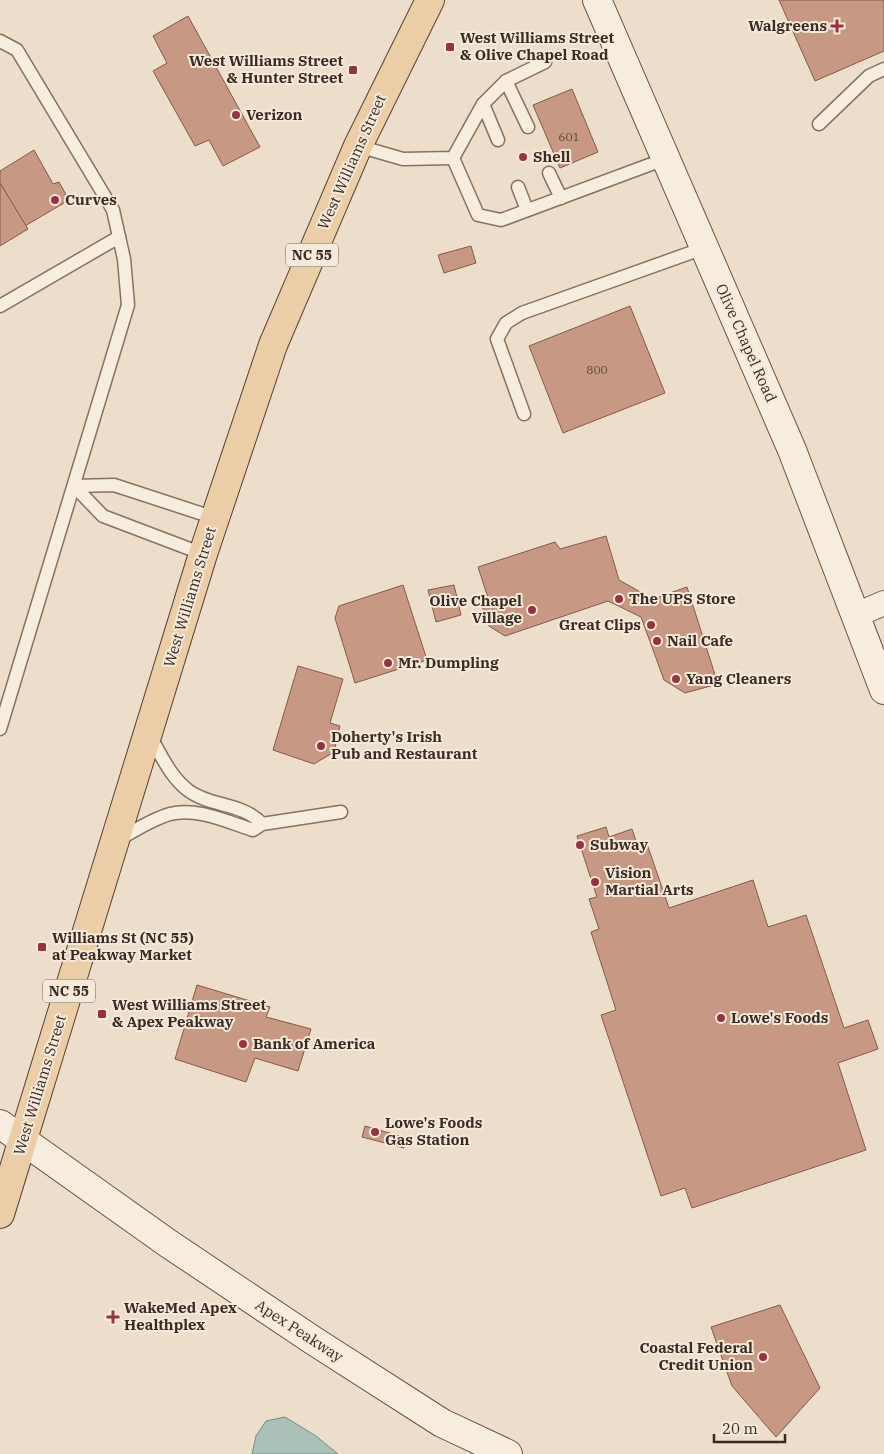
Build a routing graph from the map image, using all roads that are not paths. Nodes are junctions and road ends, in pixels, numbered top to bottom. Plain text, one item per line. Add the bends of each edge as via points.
1 (430, 0) edge
2 (597, 0) edge
3 (0, 41) edge
4 (545, 62) dead end
5 (884, 69) edge
6 (506, 81) junction
7 (483, 104) junction
8 (819, 124) dead end
9 (528, 127) dead end
10 (498, 140) dead end
11 (358, 146) junction
12 (453, 158) junction
13 (665, 158) junction
14 (549, 173) dead end
15 (518, 188) dead end
16 (561, 198) junction
17 (526, 210) junction
18 (119, 237) junction
19 (704, 248) junction
20 (0, 306) edge
21 (524, 414) dead end
22 (74, 486) junction
23 (214, 518) junction
24 (202, 554) junction
25 (884, 603) edge
26 (856, 614) junction
27 (884, 690) edge
28 (2, 712) edge
29 (0, 729) edge
30 (148, 732) junction
31 (341, 812) dead end
32 (262, 824) junction
33 (115, 841) junction
34 (0, 1124) edge
35 (24, 1141) junction
36 (0, 1214) edge
37 (508, 1454) edge

1 - 11 main road, West Williams Street / NC 55
2 - 13 main road, Olive Chapel Road
3 - 18 lane via 17,50 113,210
4 - 6 lane
5 - 8 lane via 869,76
6 - 7 lane
6 - 9 lane
7 - 10 lane
7 - 12 lane
11 - 12 lane via 403,159
11 - 23 main road, West Williams Street / NC 55 via 273,345
12 - 17 lane via 478,215 501,220
13 - 16 lane
13 - 19 main road, Olive Chapel Road
14 - 16 lane
15 - 17 lane
16 - 17 lane
18 - 20 lane
18 - 22 lane via 128,305
19 - 21 lane via 522,313 506,323 497,339
19 - 26 main road, Olive Chapel Road via 792,450
22 - 23 lane via 114,485
22 - 24 lane via 103,516
22 - 28 lane
23 - 24 main road, West Williams Street / NC 55
24 - 30 main road, West Williams Street / NC 55
25 - 26 street
26 - 27 main road, Olive Chapel Road
28 - 29 lane
30 - 32 lane via 172,772 190,792 254,815
30 - 33 main road, West Williams Street / NC 55
31 - 32 lane
32 - 33 lane via 253,830 197,813 183,812 155,820
33 - 35 main road, West Williams Street / NC 55
34 - 35 main road, Apex Peakway
35 - 36 main road, West Williams Street / NC 55
35 - 37 main road, Apex Peakway via 314,1341 442,1423

